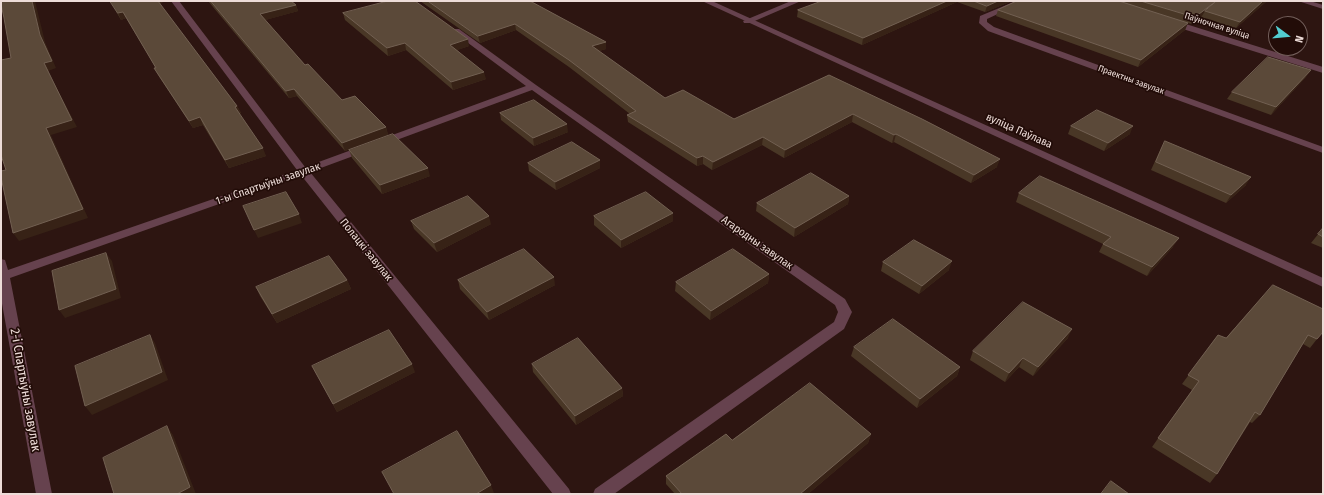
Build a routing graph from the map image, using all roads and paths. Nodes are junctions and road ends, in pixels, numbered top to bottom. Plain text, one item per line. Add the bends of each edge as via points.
1 (175, 1) edge
2 (706, 1) edge
3 (797, 1) edge
4 (1022, 1) edge
5 (1302, 1) edge
6 (1323, 7) edge
7 (1165, 20) edge
8 (748, 21) junction
9 (446, 24) edge
10 (1323, 70) edge
11 (533, 87) junction
12 (1323, 150) edge
13 (303, 171) junction
14 (2, 272) edge
15 (1323, 283) edge
16 (44, 494) edge
17 (564, 494) edge
18 (601, 494) edge

1 - 13 street, Полацкі завулак
2 - 8 street, вуліца Паўлава
3 - 8 street
4 - 12 street, Праектны завулак via 983,18 983,23 991,29
5 - 6 street
7 - 10 street, Паўночная вуліца
8 - 15 street, вуліца Паўлава
9 - 11 street, Агародны завулак
11 - 13 street, 1-ы Спартыўны завулак
11 - 18 street, Агародны завулак via 840,302 845,312 839,325
13 - 14 street, 1-ы Спартыўны завулак
13 - 17 street, Полацкі завулак
14 - 16 street, 2-і Спартыўны завулак

